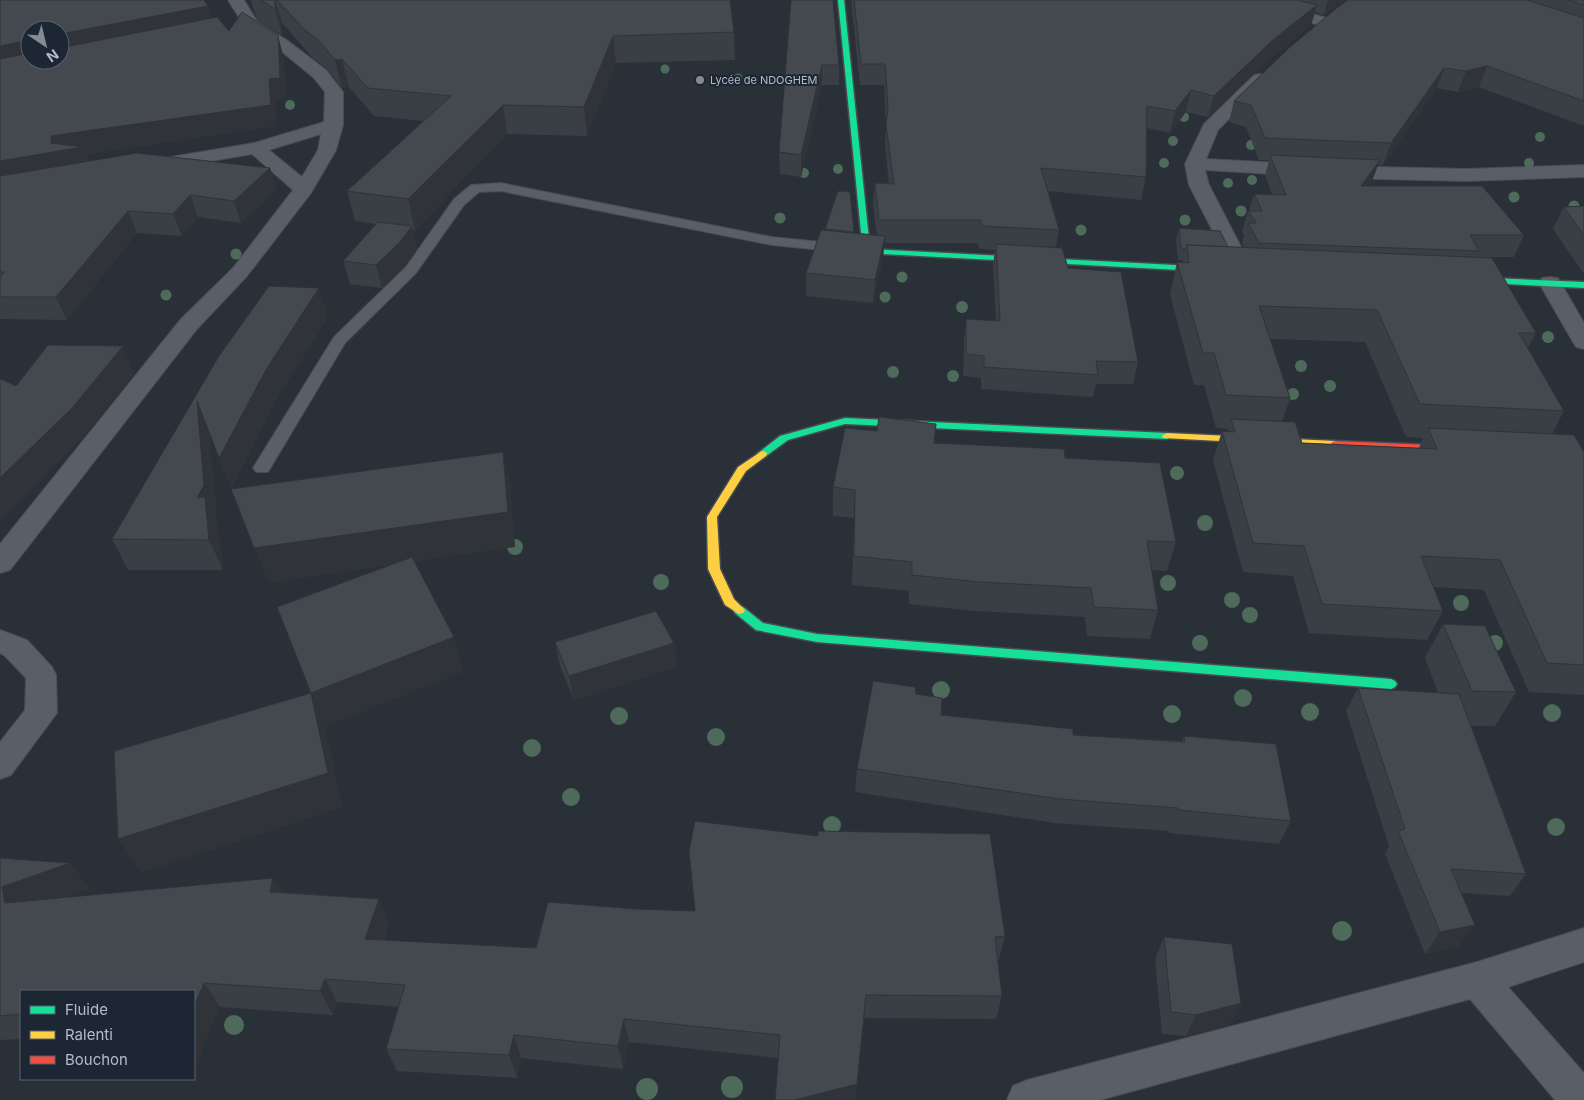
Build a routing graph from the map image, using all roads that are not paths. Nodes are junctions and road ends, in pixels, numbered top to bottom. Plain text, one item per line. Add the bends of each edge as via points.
1 (236, 0) edge
2 (841, 0) edge
3 (1244, 0) edge
4 (251, 24) junction
5 (232, 28) edge
6 (1312, 34) edge
7 (1269, 70) edge
8 (334, 125) junction
9 (256, 148) junction
10 (1194, 164) junction
11 (138, 168) edge
12 (1584, 171) edge
13 (304, 189) junction
14 (866, 251) junction
15 (1238, 271) joint
16 (1461, 280) edge
17 (1550, 283) junction
18 (1584, 285) edge
19 (1584, 342) edge
20 (1466, 449) edge
21 (262, 468) dead end
22 (0, 563) edge
23 (0, 641) edge
24 (1391, 684) dead end
25 (0, 766) edge
26 (1584, 945) edge
27 (1477, 980) junction
28 (1027, 1100) edge
29 (1581, 1100) edge

1 - 4 street
2 - 14 street
3 - 6 street via 1333,18
4 - 5 street
4 - 8 street via 320,74 334,92
7 - 10 street via 1210,128
8 - 9 street
8 - 13 street via 327,150
9 - 11 street
9 - 13 street
10 - 12 street via 1466,175
10 - 15 street via 1199,185
13 - 22 street via 240,272 188,324
14 - 15 street
14 - 21 lane via 772,241 501,186 476,188 459,202 411,270 339,340
16 - 17 street
17 - 18 street
17 - 19 street
20 - 24 street via 845,421 784,438 742,469 712,517 714,569 729,602 760,627 817,638
23 - 25 street via 16,648 41,674 41,713
26 - 27 street
27 - 28 street
27 - 29 street

